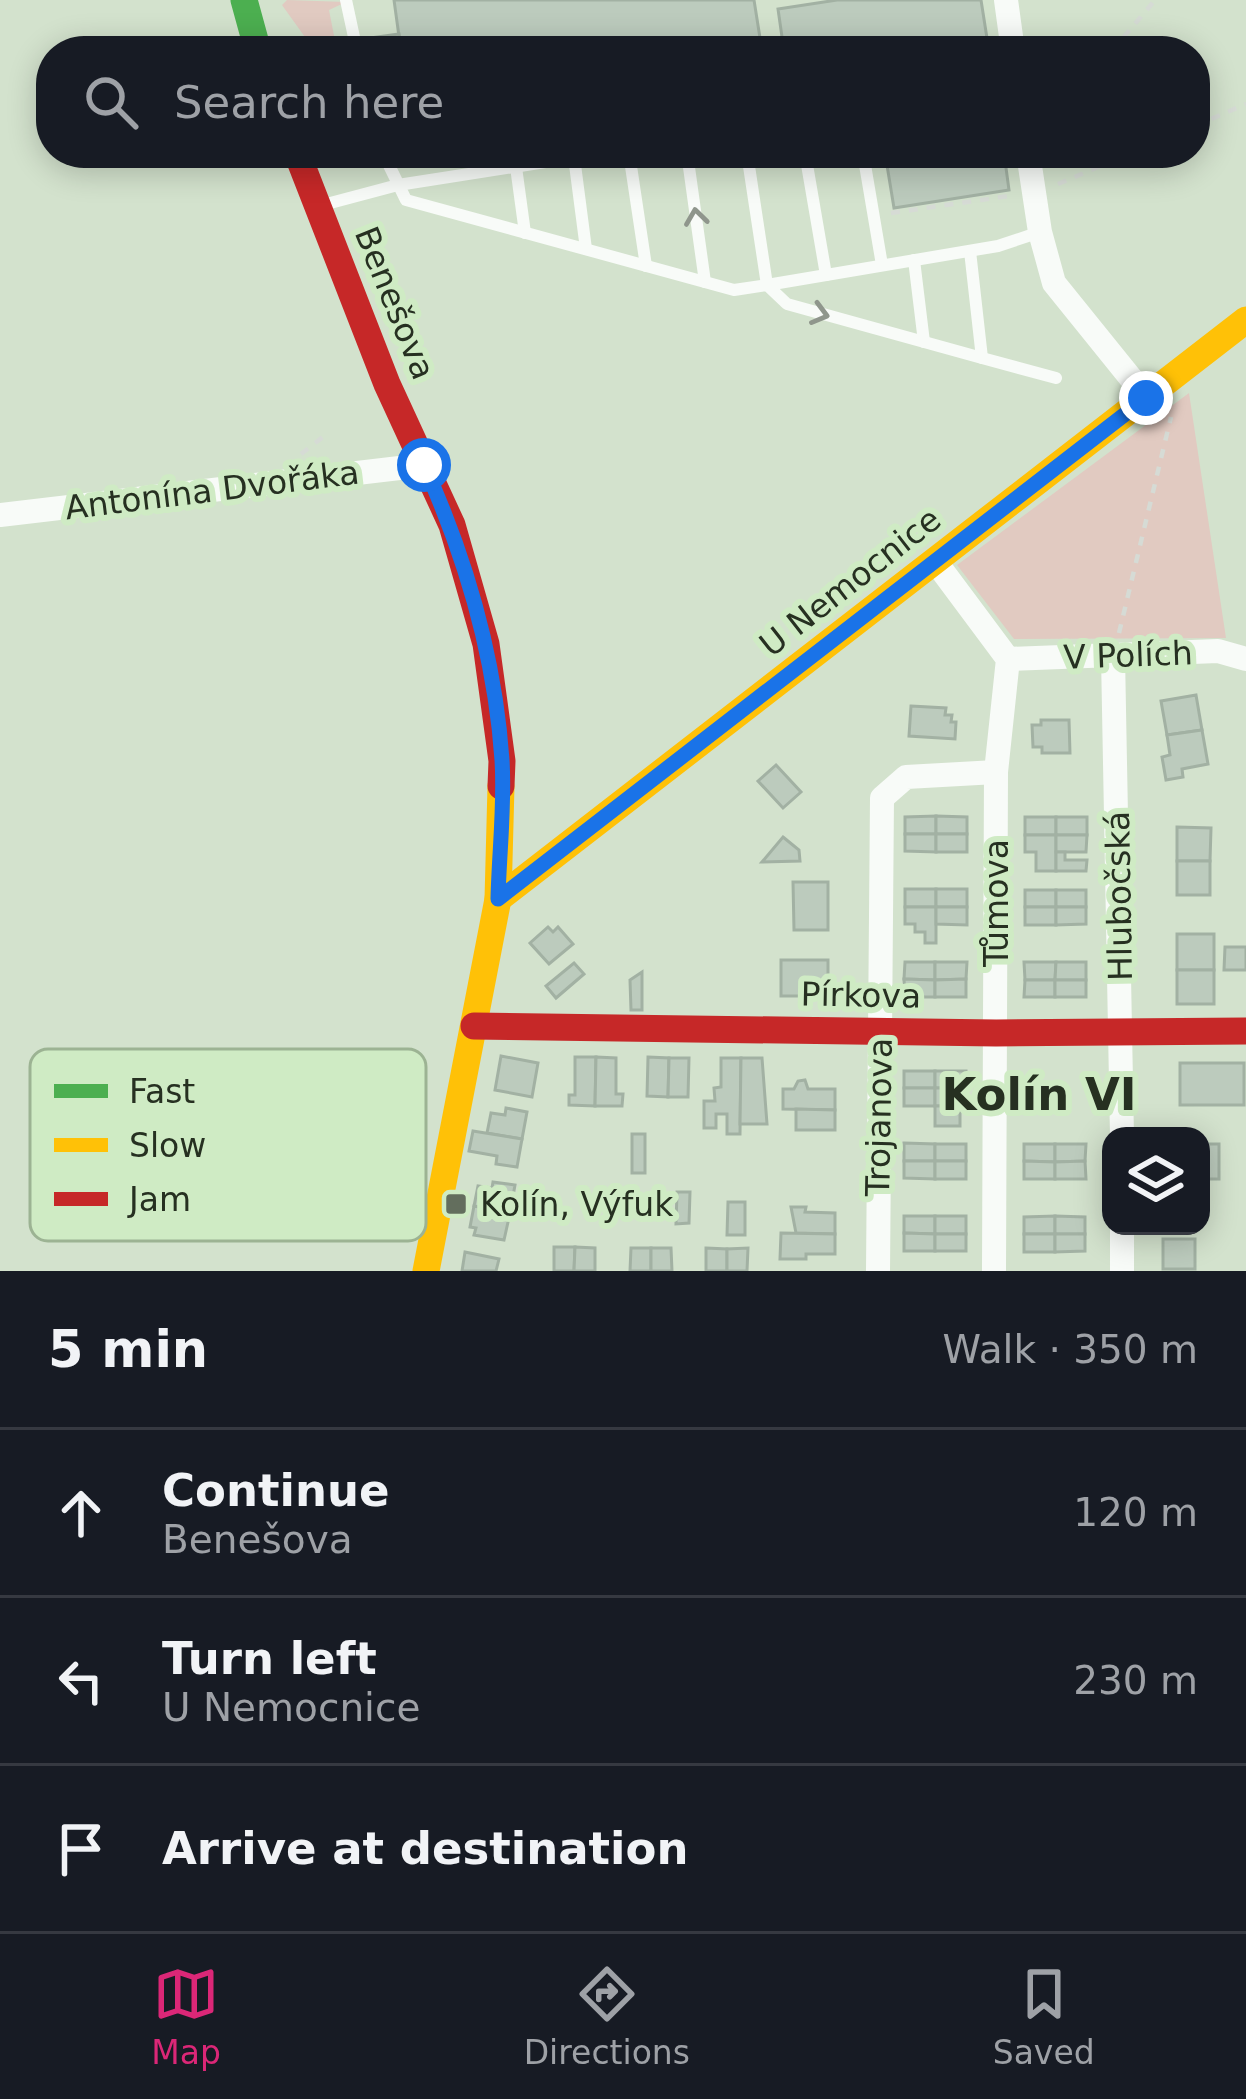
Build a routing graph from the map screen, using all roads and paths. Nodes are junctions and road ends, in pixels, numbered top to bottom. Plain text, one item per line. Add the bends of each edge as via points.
1 (244, 0) edge
2 (346, 0) edge
3 (1006, 0) edge
4 (1155, 0) edge
5 (254, 36) edge
6 (354, 36) edge
7 (1011, 36) edge
8 (1125, 36) edge
9 (1246, 104) edge
10 (1210, 120) edge
11 (303, 168) edge
12 (390, 168) edge
13 (504, 168) edge
14 (516, 168) edge
15 (575, 168) edge
16 (631, 168) edge
17 (689, 168) edge
18 (749, 168) edge
19 (808, 168) edge
20 (866, 168) edge
21 (1030, 168) edge
22 (1096, 168) edge
23 (1050, 170) dead end
24 (398, 185) junction
25 (1034, 192) junction
26 (318, 206) junction
27 (891, 214) dead end
28 (526, 232) junction
29 (1040, 232) junction
30 (586, 249) junction
31 (970, 251) junction
32 (914, 260) junction
33 (646, 266) junction
34 (882, 266) junction
35 (826, 275) junction
36 (705, 282) junction
37 (767, 285) junction
38 (1246, 320) edge
39 (925, 342) junction
40 (982, 358) junction
41 (1056, 378) dead end
42 (1155, 391) junction
43 (424, 465) junction
44 (0, 515) edge
45 (935, 561) junction
46 (1113, 656) junction
47 (1008, 659) junction
48 (1246, 659) edge
49 (996, 772) junction
50 (498, 899) junction
51 (475, 1026) junction
52 (880, 1031) junction
53 (1246, 1031) edge
54 (995, 1033) junction
55 (1122, 1033) junction
56 (1122, 1127) edge
57 (1122, 1235) edge
58 (426, 1271) edge
59 (878, 1271) edge
60 (994, 1271) edge
61 (1122, 1271) edge

1 - 5 street
2 - 6 lane
3 - 7 street
4 - 8 path
9 - 10 path
11 - 26 street, Benešova
12 - 24 lane
13 - 24 lane
14 - 28 lane
15 - 30 lane
16 - 33 lane
36 -> 17 lane
18 - 37 lane
19 - 35 lane
20 - 34 lane
21 - 25 street
22 - 23 path via 1053,186
24 - 26 lane
24 - 28 lane via 406,200
25 - 27 path
25 - 29 street
26 - 43 street, Benešova
28 - 30 lane
29 - 31 lane
29 - 42 street via 1054,283
30 - 33 lane
31 - 32 lane
31 - 40 lane
32 - 34 lane
32 - 39 lane
33 - 36 lane
34 - 35 lane
35 - 37 lane
36 - 37 lane via 734,290
37 -> 39 lane via 787,304
38 - 42 street, U Nemocnice
39 - 40 lane
40 - 41 lane
42 - 45 street, U Nemocnice
42 - 46 path via 1172,420
43 - 44 street, Antonína Dvořáka
43 - 50 street, Benešova via 452,525 486,644 502,761
45 - 47 street
45 - 50 street, U Nemocnice
46 - 47 street, V Polích
46 - 48 street, V Polích via 1218,651
46 - 55 street, Hlubočská
47 - 49 street, Tůmova
49 - 52 street, Trojanova via 906,777 882,798
49 - 54 street, Tůmova
50 - 51 street, Benešova
51 - 52 street, Pírkova
51 - 58 street, Benešova
52 - 54 street, Pírkova
52 - 59 street, Trojanova
53 - 55 street, Pírkova
54 - 55 street, Pírkova
54 - 60 street, Tůmova
55 - 56 street, Hlubočská
57 - 61 street

